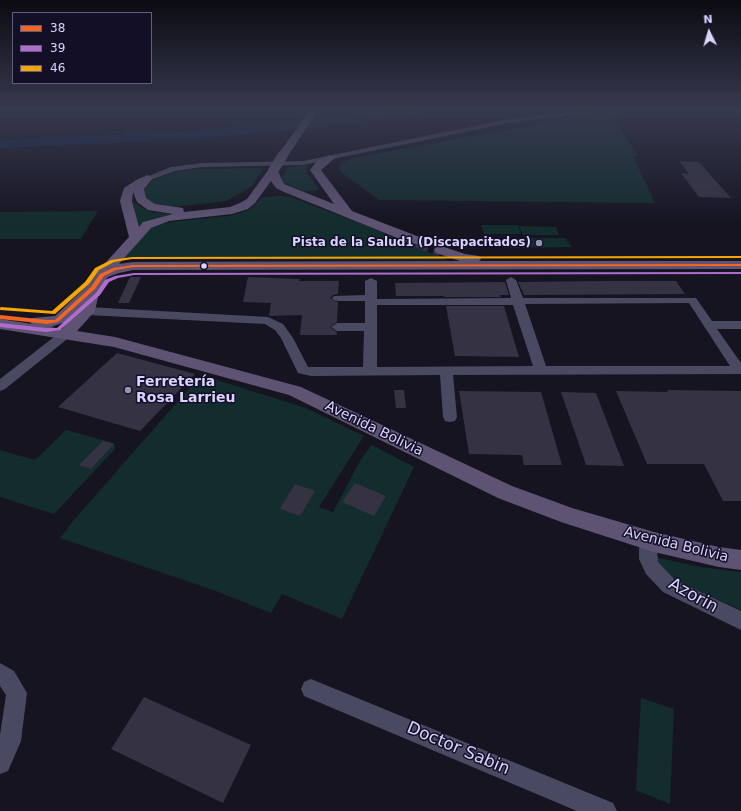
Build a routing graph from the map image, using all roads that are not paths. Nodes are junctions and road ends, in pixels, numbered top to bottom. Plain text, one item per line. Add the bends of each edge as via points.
1 (288, 149) edge
2 (374, 149) edge
3 (330, 158) junction
4 (273, 171) junction
5 (148, 178) junction
6 (260, 186) junction
7 (325, 186) junction
8 (303, 196) junction
9 (348, 215) junction
10 (135, 237) junction
11 (417, 241) tunnel mouth
12 (441, 250) tunnel mouth
13 (741, 263) edge
14 (102, 275) junction
15 (511, 280) dead end
16 (371, 281) dead end
17 (93, 288) junction
18 (338, 298) dead end
19 (371, 300) junction
20 (519, 302) junction
21 (87, 311) junction
22 (0, 318) edge
23 (0, 324) edge
24 (710, 325) junction
25 (741, 325) edge
26 (337, 327) dead end
27 (371, 327) junction
28 (68, 333) junction
29 (541, 370) junction
30 (370, 371) junction
31 (446, 371) junction
32 (0, 386) edge
33 (450, 417) dead end
34 (654, 542) junction
35 (741, 560) edge
36 (741, 621) edge
37 (0, 673) edge
38 (311, 688) dead end
39 (0, 762) edge
40 (605, 811) edge

1 - 4 main road, bridge
2 - 3 street
3 - 5 street via 288,164 188,167
3 - 7 main road via 315,170
4 - 6 main road
4 - 8 main road via 280,186
5 - 6 main road via 138,189 141,200 152,207 171,211 217,207 240,199
5 - 10 main road via 133,186 127,194 126,201
6 - 10 main road via 251,201 238,208 161,219 147,225
7 - 8 main road via 325,191 320,194
7 - 9 main road
8 - 9 main road
9 - 11 main road
10 - 14 main road
12 - 13 main road via 473,259
13 - 14 main road via 138,266 115,269
14 - 17 main road
15 - 20 street
16 - 19 street
17 - 21 main road
17 - 22 main road via 60,319 50,322
18 - 19 street
19 - 20 street
19 - 27 street
20 - 24 street via 692,300
20 - 29 street
21 - 28 main road
21 - 30 street via 268,321 279,327 287,338 303,370
23 - 28 main road, Avenida Bolivia
24 - 25 street
24 - 29 street via 739,370
26 - 27 street
27 - 30 street
28 - 32 street
28 - 34 main road, Avenida Bolivia via 143,349 295,392 505,492 569,516
29 - 31 street
30 - 31 street
31 - 33 street
34 - 35 main road, Avenida Bolivia
34 - 36 street, Azorin via 648,548 648,559 652,568 668,586
37 - 39 street via 7,678 17,694 10,741
38 - 40 street, Doctor Sabin

